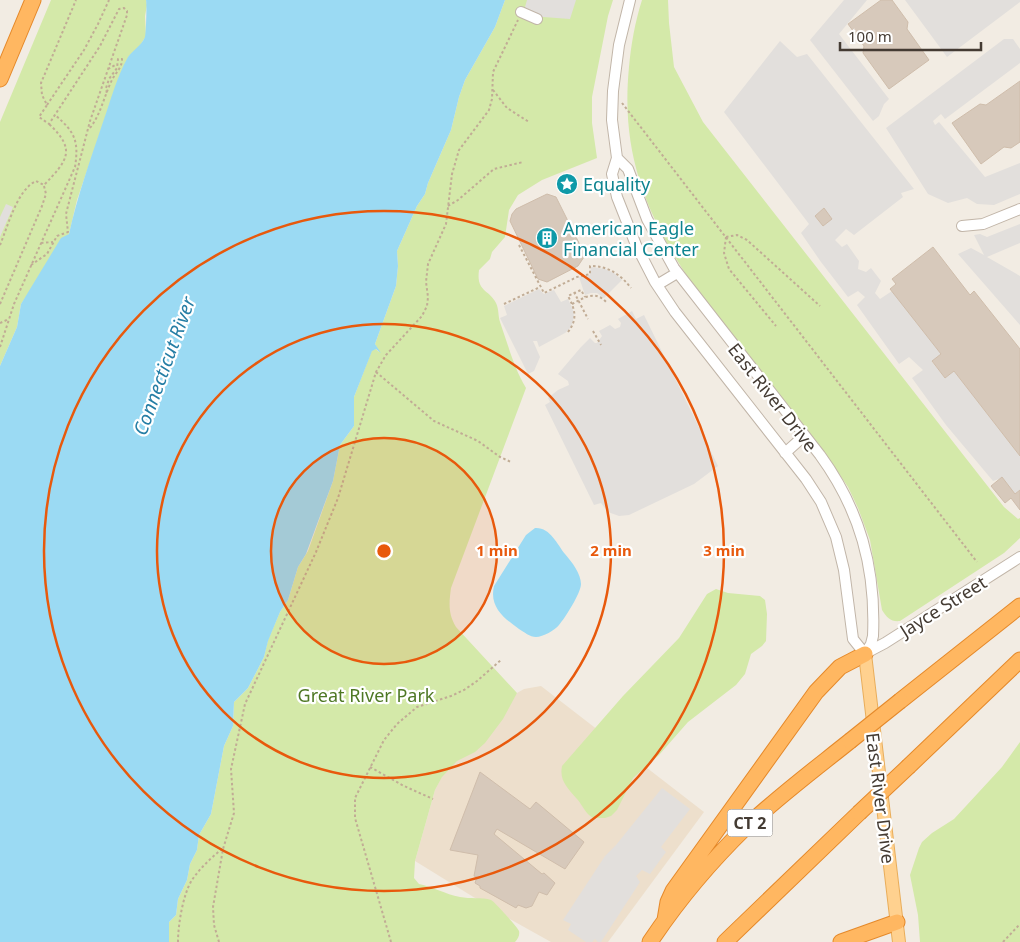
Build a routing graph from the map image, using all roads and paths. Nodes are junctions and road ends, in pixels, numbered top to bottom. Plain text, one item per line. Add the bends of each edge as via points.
1 (33, 0) edge
2 (76, 0) edge
3 (109, 0) edge
4 (630, 0) edge
5 (521, 12) joint
6 (537, 19) dead end
7 (117, 64) junction
8 (108, 69) junction
9 (0, 79) edge
10 (493, 90) junction
11 (613, 91) junction
12 (107, 94) junction
13 (47, 105) junction
14 (55, 115) junction
15 (529, 122) dead end
16 (49, 124) junction
17 (88, 131) junction
18 (617, 158) junction
19 (524, 162) dead end
20 (44, 185) junction
21 (448, 206) junction
22 (1020, 209) edge
23 (962, 226) dead end
24 (726, 237) junction
25 (54, 242) junction
26 (42, 243) junction
27 (0, 245) edge
28 (519, 245) dead end
29 (31, 265) junction
30 (677, 273) junction
31 (657, 285) junction
32 (540, 287) junction
33 (631, 288) dead end
34 (574, 292) junction
35 (585, 297) junction
36 (578, 300) junction
37 (607, 303) dead end
38 (0, 304) edge
39 (504, 304) dead end
40 (572, 304) junction
41 (820, 306) dead end
42 (9, 319) junction
43 (588, 319) dead end
44 (0, 323) edge
45 (776, 326) dead end
46 (594, 330) dead end
47 (568, 332) dead end
48 (601, 345) dead end
49 (0, 347) edge
50 (376, 372) junction
51 (804, 436) junction
52 (785, 453) junction
53 (510, 462) dead end
54 (1020, 557) edge
55 (977, 562) dead end
56 (1020, 606) edge
57 (865, 654) junction
58 (501, 660) dead end
59 (1020, 660) edge
60 (370, 767) junction
61 (433, 799) dead end
62 (223, 849) junction
63 (665, 920) junction
64 (897, 922) junction
65 (1020, 924) edge
66 (178, 942) edge
67 (219, 942) edge
68 (391, 942) edge
69 (650, 942) edge
70 (726, 942) edge
71 (840, 942) edge
72 (899, 942) edge
73 (1003, 942) edge

1 - 9 highway
2 - 13 path via 41,83
3 - 13 path via 84,50
4 - 11 street, East River Drive via 619,45
5 - 6 street
5 - 10 path via 493,72
7 - 8 path
7 - 12 path via 109,79
7 - 12 path via 118,59 122,59
8 - 14 path via 127,15 124,8 119,9 100,46
8 - 17 path
10 - 15 path via 507,108
10 - 21 path via 490,110 459,150
11 - 18 street, East River Drive via 612,120
11 - 24 path
12 - 17 path
13 - 16 path via 39,117
14 - 16 path
14 - 26 path via 74,135 77,154 75,167
16 - 20 path via 64,140 67,153 58,170
17 - 25 path via 66,214 68,232 57,236
18 - 30 street, East River Drive via 628,169 650,225
18 - 31 street, East River Drive via 612,174 617,197 636,246
19 - 21 path via 494,169
20 - 27 path via 36,181 28,185
20 - 38 path via 46,194
21 - 50 path via 442,234 428,264 427,306
22 - 23 street via 982,224
24 - 41 path via 736,235 747,240
24 - 45 path via 724,253 729,268
24 - 55 path
25 - 26 path
25 - 29 path via 47,254
26 - 29 path
28 - 32 path
29 - 42 path
30 - 31 street
30 - 51 street, East River Drive
31 - 52 street, East River Drive
32 - 33 path via 546,292 590,274 590,266 594,266 613,271
32 - 39 path
34 - 35 path via 581,290
34 - 36 path
34 - 40 path via 568,296
35 - 36 path
35 - 37 path via 598,296
36 - 40 path
36 - 43 path
40 - 47 path via 575,320
42 - 44 path
42 - 49 path
46 - 48 path
50 - 53 path via 434,421 478,441
50 - 62 path via 338,498 245,704 231,769 234,812
51 - 52 street
51 - 57 street, East River Drive via 841,486 862,536 870,575 873,616 872,640
52 - 57 street, East River Drive via 818,497 834,531 844,570 853,637
54 - 57 street, Jayce Street
56 - 63 highway, CT 2, bridge via 786,792 700,875
57 - 63 highway via 840,667 816,692 673,891
57 - 64 main road, East River Drive
58 - 60 path via 464,690 417,707 406,715 384,740
59 - 70 highway, bridge
60 - 61 path
60 - 68 path via 355,798 355,818
62 - 66 path via 192,880
62 - 67 path via 213,907
63 - 69 highway, CT 2
64 - 71 highway
64 - 72 main road, East River Drive
65 - 73 path

